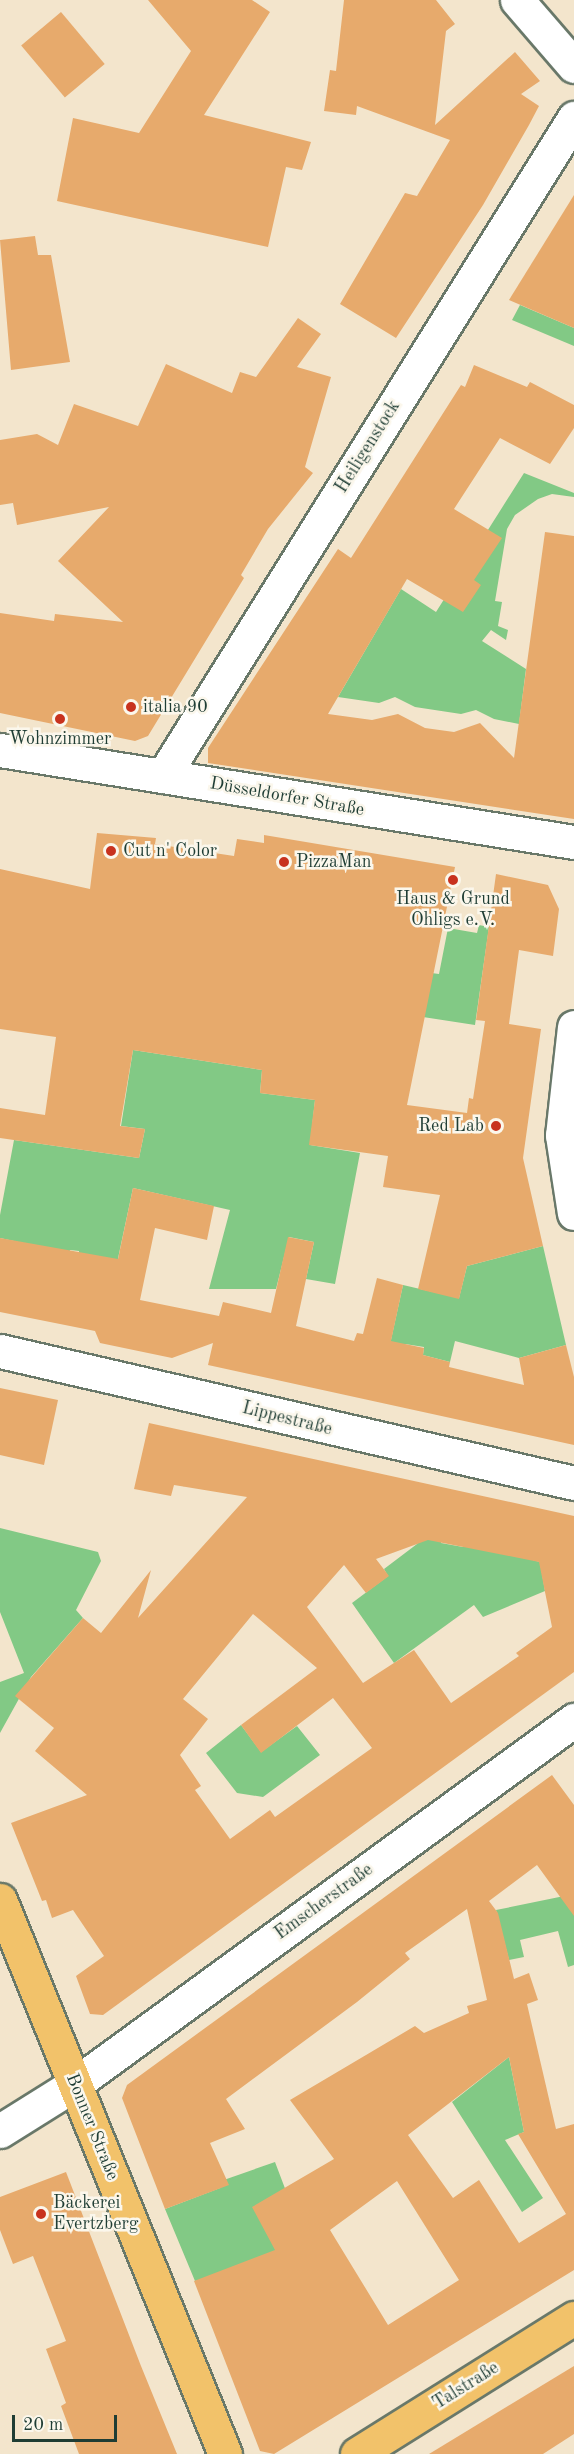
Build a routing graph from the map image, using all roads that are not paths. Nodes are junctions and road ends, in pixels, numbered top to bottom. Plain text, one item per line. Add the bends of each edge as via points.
1 (517, 0) edge
2 (574, 66) edge
3 (574, 118) edge
4 (0, 750) edge
5 (163, 776) junction
6 (574, 842) edge
7 (574, 1027) edge
8 (574, 1213) edge
9 (0, 1351) edge
10 (574, 1483) edge
11 (574, 1720) edge
12 (0, 1900) edge
13 (75, 2084) junction
14 (0, 2131) edge
15 (574, 2318) edge
16 (225, 2454) edge
17 (357, 2454) edge

1 - 2 street
3 - 5 street, Heiligenstock
4 - 5 street, Düsseldorfer Straße
5 - 6 street, Düsseldorfer Straße
7 - 8 street via 562,1135
9 - 10 street, Lippestraße
11 - 13 street, Emscherstraße
12 - 13 main road, Bonner Straße
13 - 14 street, Emscherstraße
13 - 16 main road, Bonner Straße
15 - 17 main road, Talstraße

